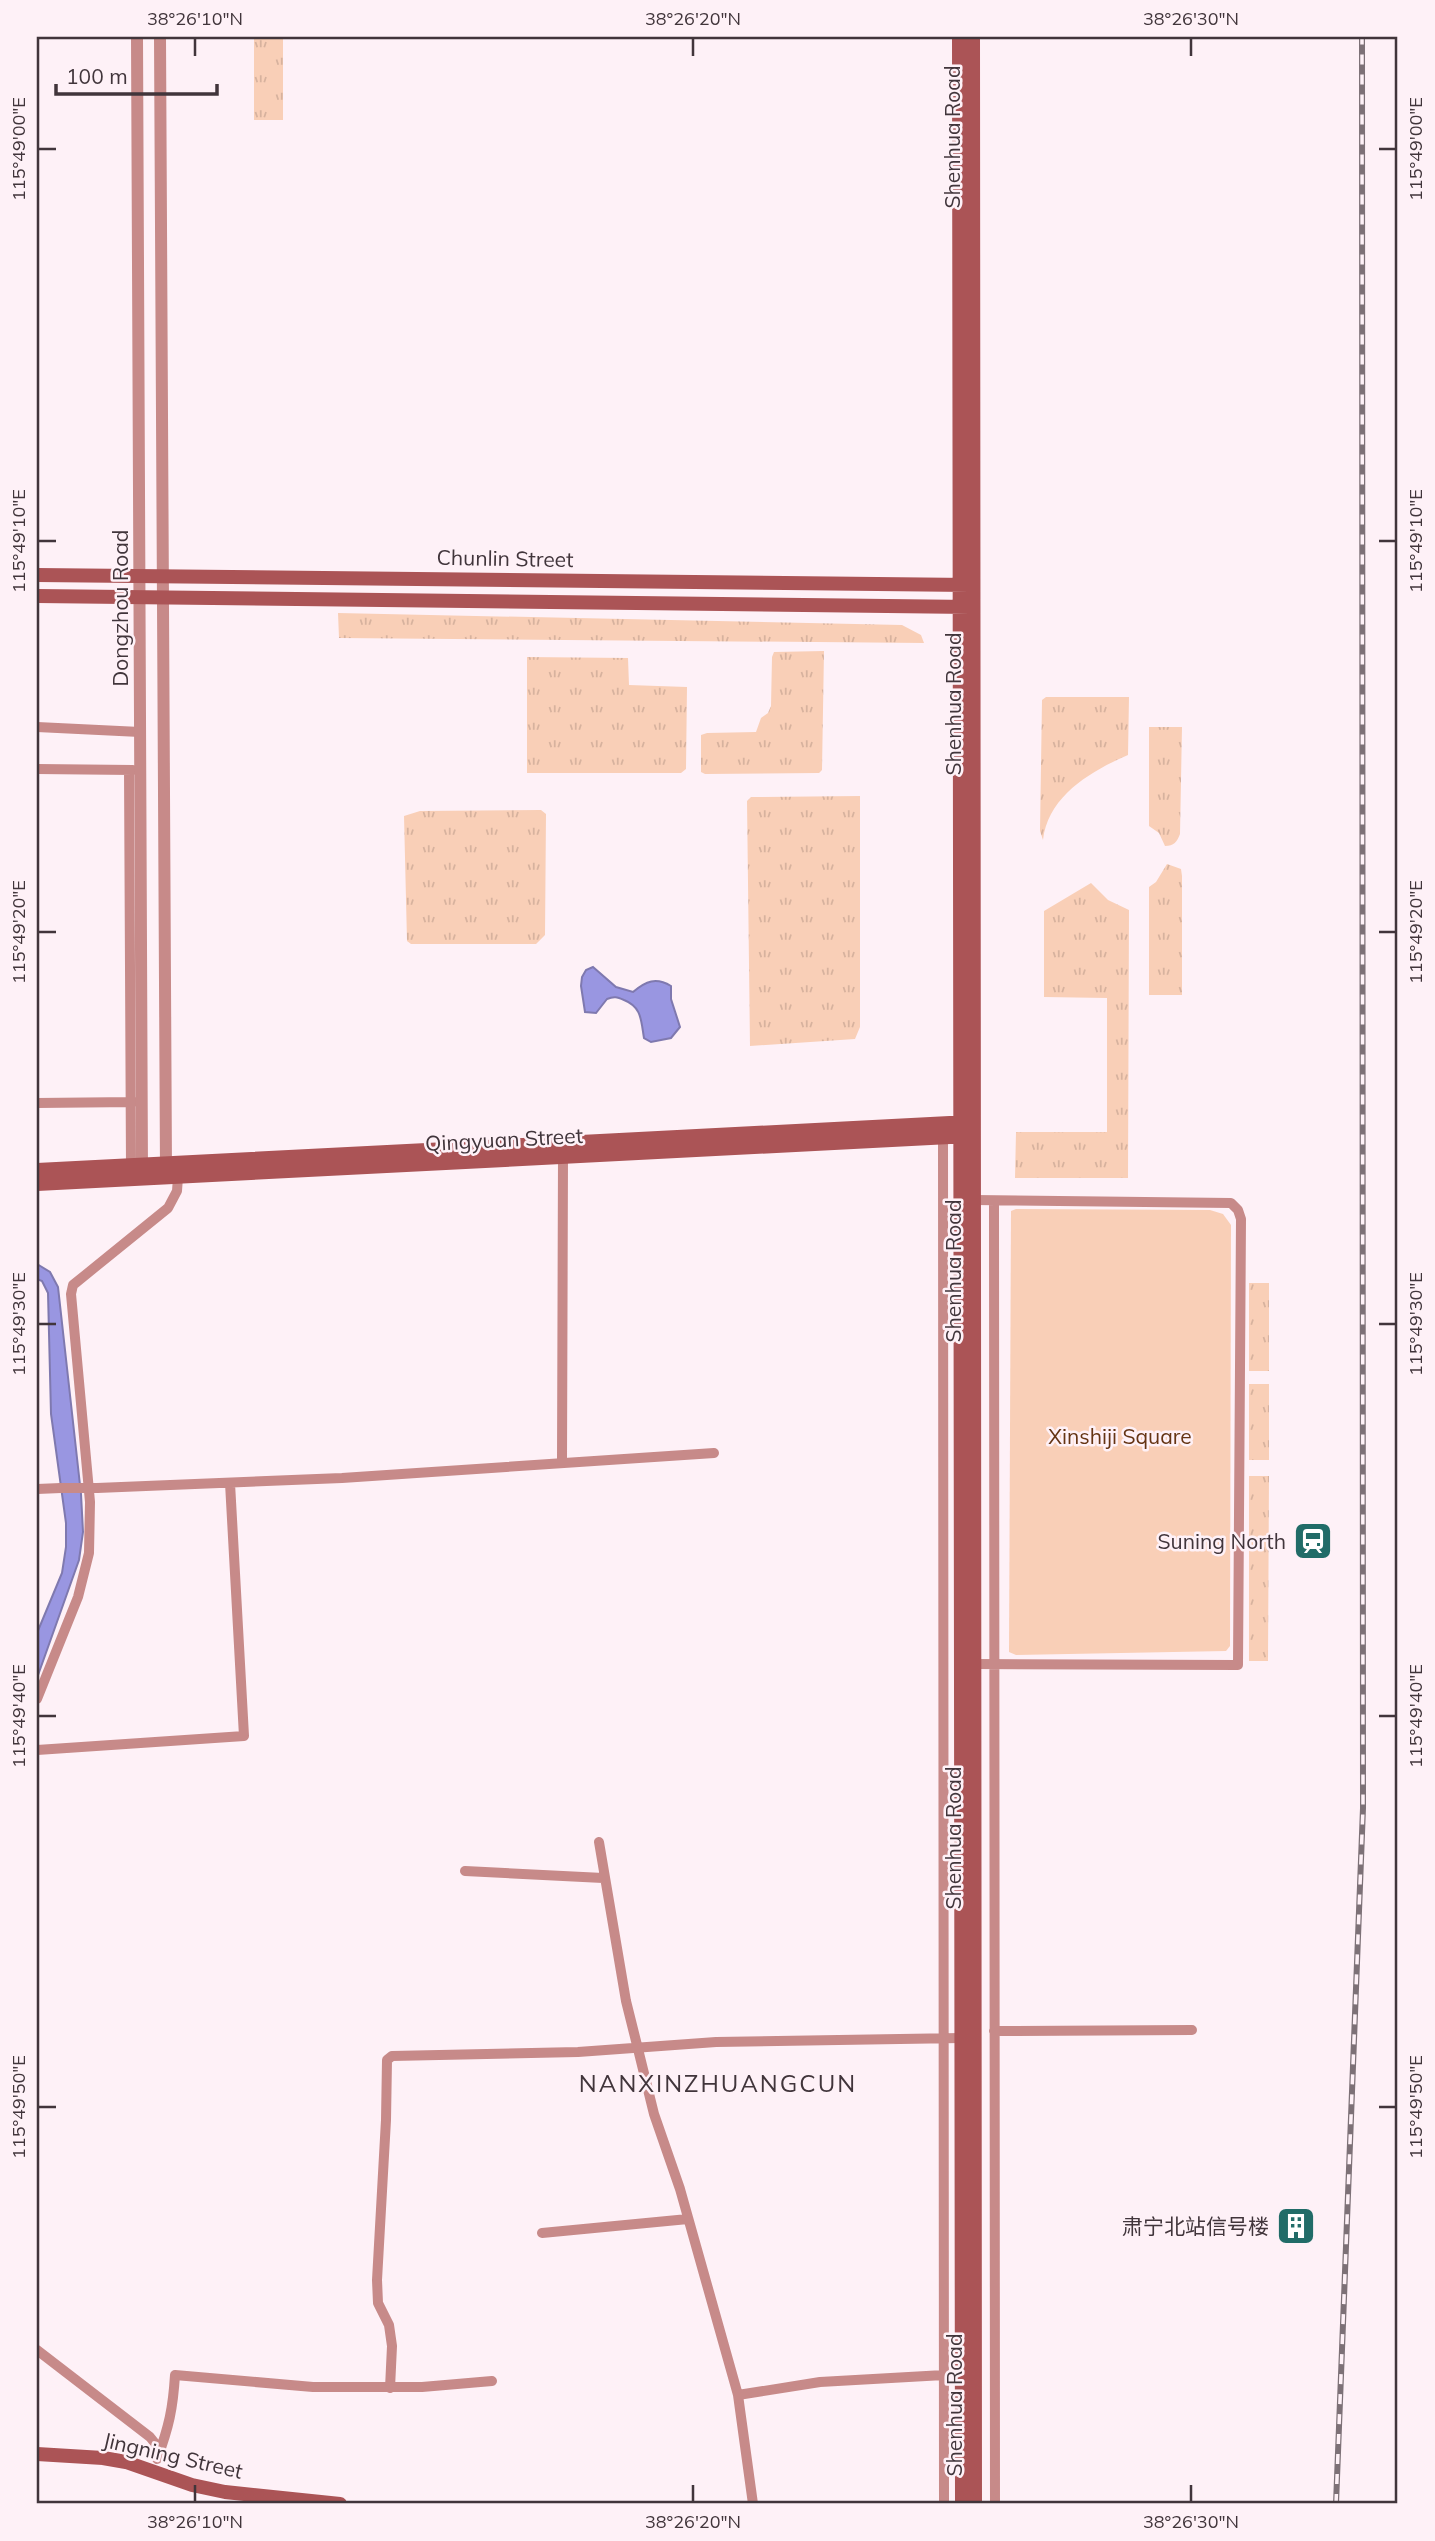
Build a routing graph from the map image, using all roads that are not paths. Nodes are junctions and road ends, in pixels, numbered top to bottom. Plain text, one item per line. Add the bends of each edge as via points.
1 (137, 37) edge
2 (160, 37) edge
3 (959, 37) edge
4 (973, 37) edge
5 (37, 575) edge
6 (139, 576) junction
7 (163, 576) junction
8 (967, 585) junction
9 (37, 596) edge
10 (140, 597) junction
11 (163, 597) junction
12 (967, 607) junction
13 (37, 727) edge
14 (140, 732) junction
15 (37, 769) edge
16 (135, 771) junction
17 (136, 1102) junction
18 (37, 1103) edge
19 (967, 1130) junction
20 (943, 1138) junction
21 (563, 1157) junction
22 (37, 1170) edge
23 (138, 1170) junction
24 (170, 1173) junction
25 (37, 1184) edge
26 (974, 1200) junction
27 (994, 1201) junction
28 (714, 1453) dead end
29 (562, 1463) junction
30 (230, 1483) junction
31 (37, 1489) edge
32 (974, 1664) junction
33 (993, 1664) junction
34 (37, 1699) edge
35 (37, 1750) edge
36 (599, 1842) dead end
37 (465, 1871) dead end
38 (603, 1878) junction
39 (1192, 2030) dead end
40 (994, 2031) junction
41 (944, 2038) junction
42 (961, 2038) junction
43 (638, 2049) junction
44 (688, 2219) junction
45 (542, 2233) dead end
46 (37, 2350) edge
47 (944, 2375) junction
48 (492, 2381) dead end
49 (390, 2388) junction
50 (738, 2395) junction
51 (37, 2454) edge
52 (156, 2466) junction
53 (339, 2504) edge
54 (754, 2504) edge
55 (944, 2504) edge
56 (962, 2504) edge
57 (975, 2504) edge
58 (995, 2504) edge

1 - 6 street, Dongzhou Road
2 - 7 street, Dongzhou Road
3 - 8 main road, Shenhua Road
4 - 8 main road, Shenhua Road
5 - 6 main road, Chunlin Street
6 - 7 main road, Chunlin Street
6 - 10 street, Dongzhou Road
7 - 8 main road, Chunlin Street
7 - 11 street, Dongzhou Road
8 - 12 main road, Shenhua Road
9 - 10 main road, Chunlin Street
10 - 11 main road, Chunlin Street
10 - 14 street, Dongzhou Road
11 - 12 main road, Chunlin Street
11 - 24 street, Dongzhou Road
12 - 19 main road, Shenhua Road
13 - 14 street
14 - 16 street, Dongzhou Road
15 - 16 street
16 - 17 street, Dongzhou Road
17 - 18 street
17 - 23 street, Dongzhou Road
19 - 20 main road, Qingyuan Street
19 - 24 main road, Qingyuan Street
19 - 26 main road, Shenhua Road
19 - 42 main road, Shenhua Road
20 - 21 main road, Qingyuan Street
20 - 41 street
21 - 24 main road, Qingyuan Street
21 - 29 street
22 - 23 main road, Qingyuan Street
23 - 24 main road, Qingyuan Street
23 - 25 main road, Qingyuan Street
24 - 34 street via 177,1191 168,1208 73,1285 90,1502 89,1553 78,1597
26 - 27 street
26 - 32 main road, Shenhua Road
27 - 33 street
27 - 33 street via 1231,1203 1238,1210 1241,1233 1238,1665
28 - 29 street
29 - 30 street
30 - 31 street, bridge
30 - 35 street via 244,1736
32 - 33 street
32 - 57 main road, Shenhua Road
33 - 40 street
36 - 38 street
37 - 38 street
38 - 43 street
39 - 40 street
40 - 58 street
41 - 42 street
41 - 43 street via 716,2042
41 - 47 street
42 - 56 main road, Shenhua Road
43 - 44 street
43 - 49 street via 417,2054 387,2060 377,2280 392,2346
44 - 45 street
44 - 50 street
46 - 52 street via 150,2437 158,2447
47 - 50 street via 820,2382
47 - 55 street
48 - 49 street
49 - 52 street via 313,2387 175,2375 172,2413
50 - 54 street
51 - 52 main road, Jingning Street
52 - 53 main road, Jingning Street via 192,2485 225,2492

